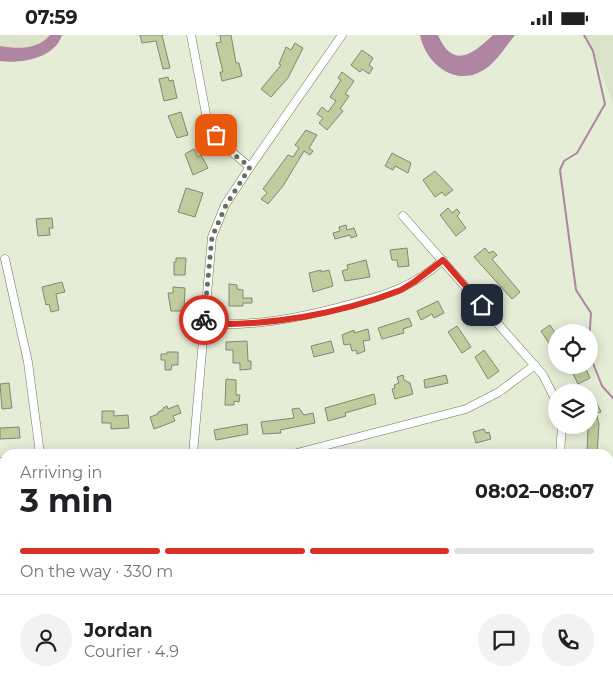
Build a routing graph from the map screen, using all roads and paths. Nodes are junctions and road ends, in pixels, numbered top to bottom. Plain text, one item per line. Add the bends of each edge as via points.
1 (190, 35) edge
2 (342, 35) edge
3 (250, 167) junction
4 (403, 215) dead end
5 (4, 259) dead end
6 (443, 260) junction
7 (204, 324) junction
8 (535, 365) junction
9 (549, 384) edge
10 (561, 434) edge
11 (39, 449) edge
12 (193, 449) edge
13 (313, 449) edge
14 (560, 449) edge

1 - 3 street via 207,119 221,143
2 - 3 street
3 - 7 street via 226,205 212,237
4 - 6 street
5 - 11 street via 28,362
6 - 7 street via 414,282 376,298 276,322
6 - 8 street
7 - 12 street
8 - 9 street
8 - 13 street via 499,392 466,409
10 - 14 street

